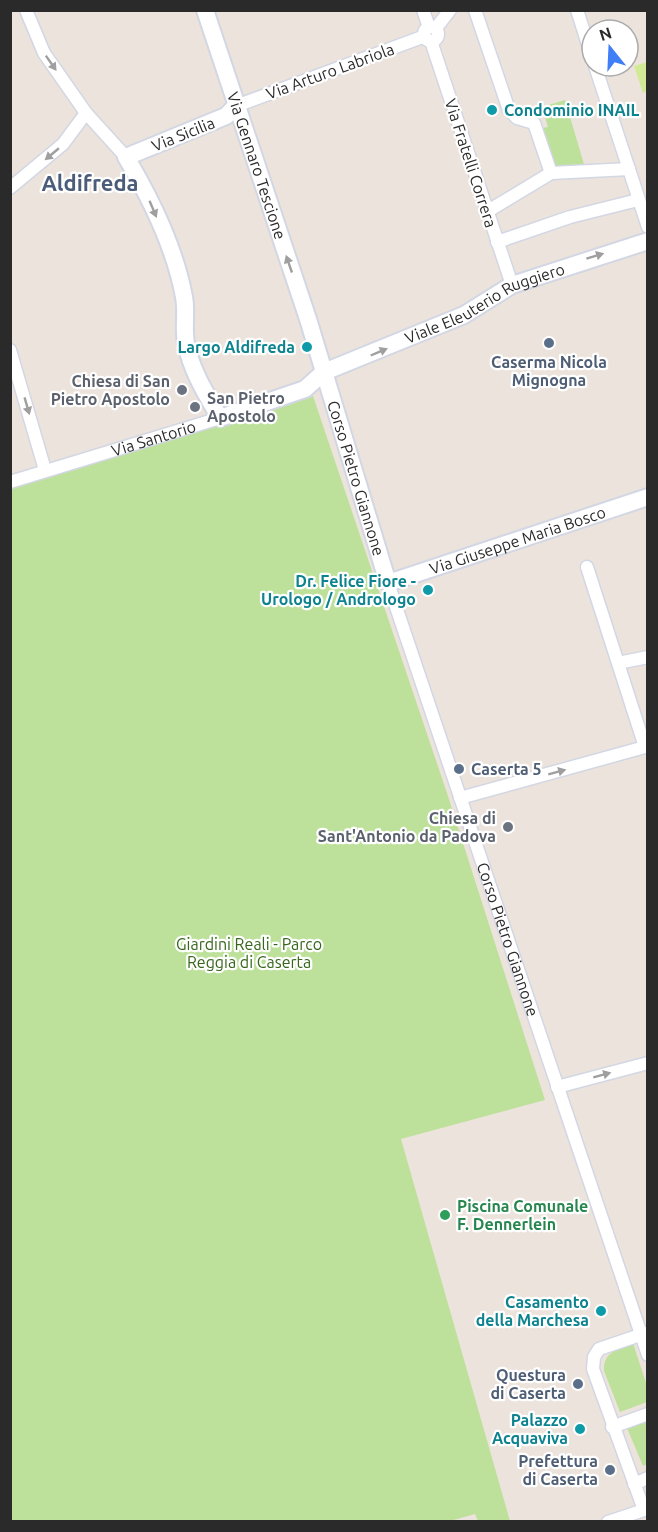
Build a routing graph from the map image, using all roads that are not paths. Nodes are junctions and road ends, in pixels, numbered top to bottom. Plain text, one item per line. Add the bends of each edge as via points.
1 (26, 10) edge
2 (205, 10) edge
3 (423, 10) edge
4 (450, 10) edge
5 (475, 10) edge
6 (430, 33) junction
7 (599, 78) edge
8 (236, 106) junction
9 (86, 112) junction
10 (126, 157) junction
11 (629, 170) junction
12 (551, 173) junction
13 (10, 188) edge
14 (638, 200) junction
15 (488, 211) junction
16 (648, 227) edge
17 (648, 241) edge
18 (496, 242) junction
19 (512, 285) junction
20 (10, 350) edge
21 (324, 372) junction
22 (220, 418) junction
23 (45, 470) junction
24 (10, 482) edge
25 (648, 497) edge
26 (587, 567) dead end
27 (388, 583) junction
28 (648, 657) edge
29 (618, 663) junction
30 (460, 798) junction
31 (648, 1063) edge
32 (557, 1087) junction
33 (644, 1333) edge
34 (648, 1355) edge
35 (648, 1413) edge
36 (612, 1427) junction
37 (648, 1478) edge
38 (633, 1484) junction
39 (608, 1521) edge

1 -> 9 street via 44,53
2 - 8 street, Via Gennaro Tescione
3 - 6 street, Via Fratelli Correra
4 - 6 street
5 - 12 street via 509,110 534,123
6 - 8 street, Via Arturo Labriola
6 - 15 street, Via Fratelli Correra
7 - 11 street
8 - 10 street, Via Sicilia via 226,116
21 -> 8 street, Via Gennaro Tescione
9 - 10 street
9 -> 13 street via 63,144
10 -> 22 street via 144,187 168,244 185,298 186,343 196,376
11 - 12 street
11 - 14 street
12 - 15 street
14 - 16 street
14 - 18 street
15 - 18 street, Via Fratelli Correra
19 -> 17 street, Viale Eleuterio Ruggiero
18 - 19 street, Via Fratelli Correra
21 -> 19 street, Viale Eleuterio Ruggiero via 464,315
20 -> 23 street
21 - 22 street, Via Santorio via 305,389
21 - 27 street, Corso Pietro Giannone
22 - 23 street, Via Santorio
23 - 24 street, Via Santorio
25 - 27 street, Via Giuseppe Maria Bosco
26 - 29 street
27 - 30 street, Corso Pietro Giannone
28 - 29 street
30 -> 29 street via 645,747
30 - 32 street, Corso Pietro Giannone
32 -> 31 street
32 - 33 street, Corso Pietro Giannone
33 - 34 street, Corso Pietro Giannone
33 - 36 street via 599,1349 594,1358 593,1368
35 - 36 street
36 - 38 street
37 - 38 street
38 - 39 street via 644,1510

